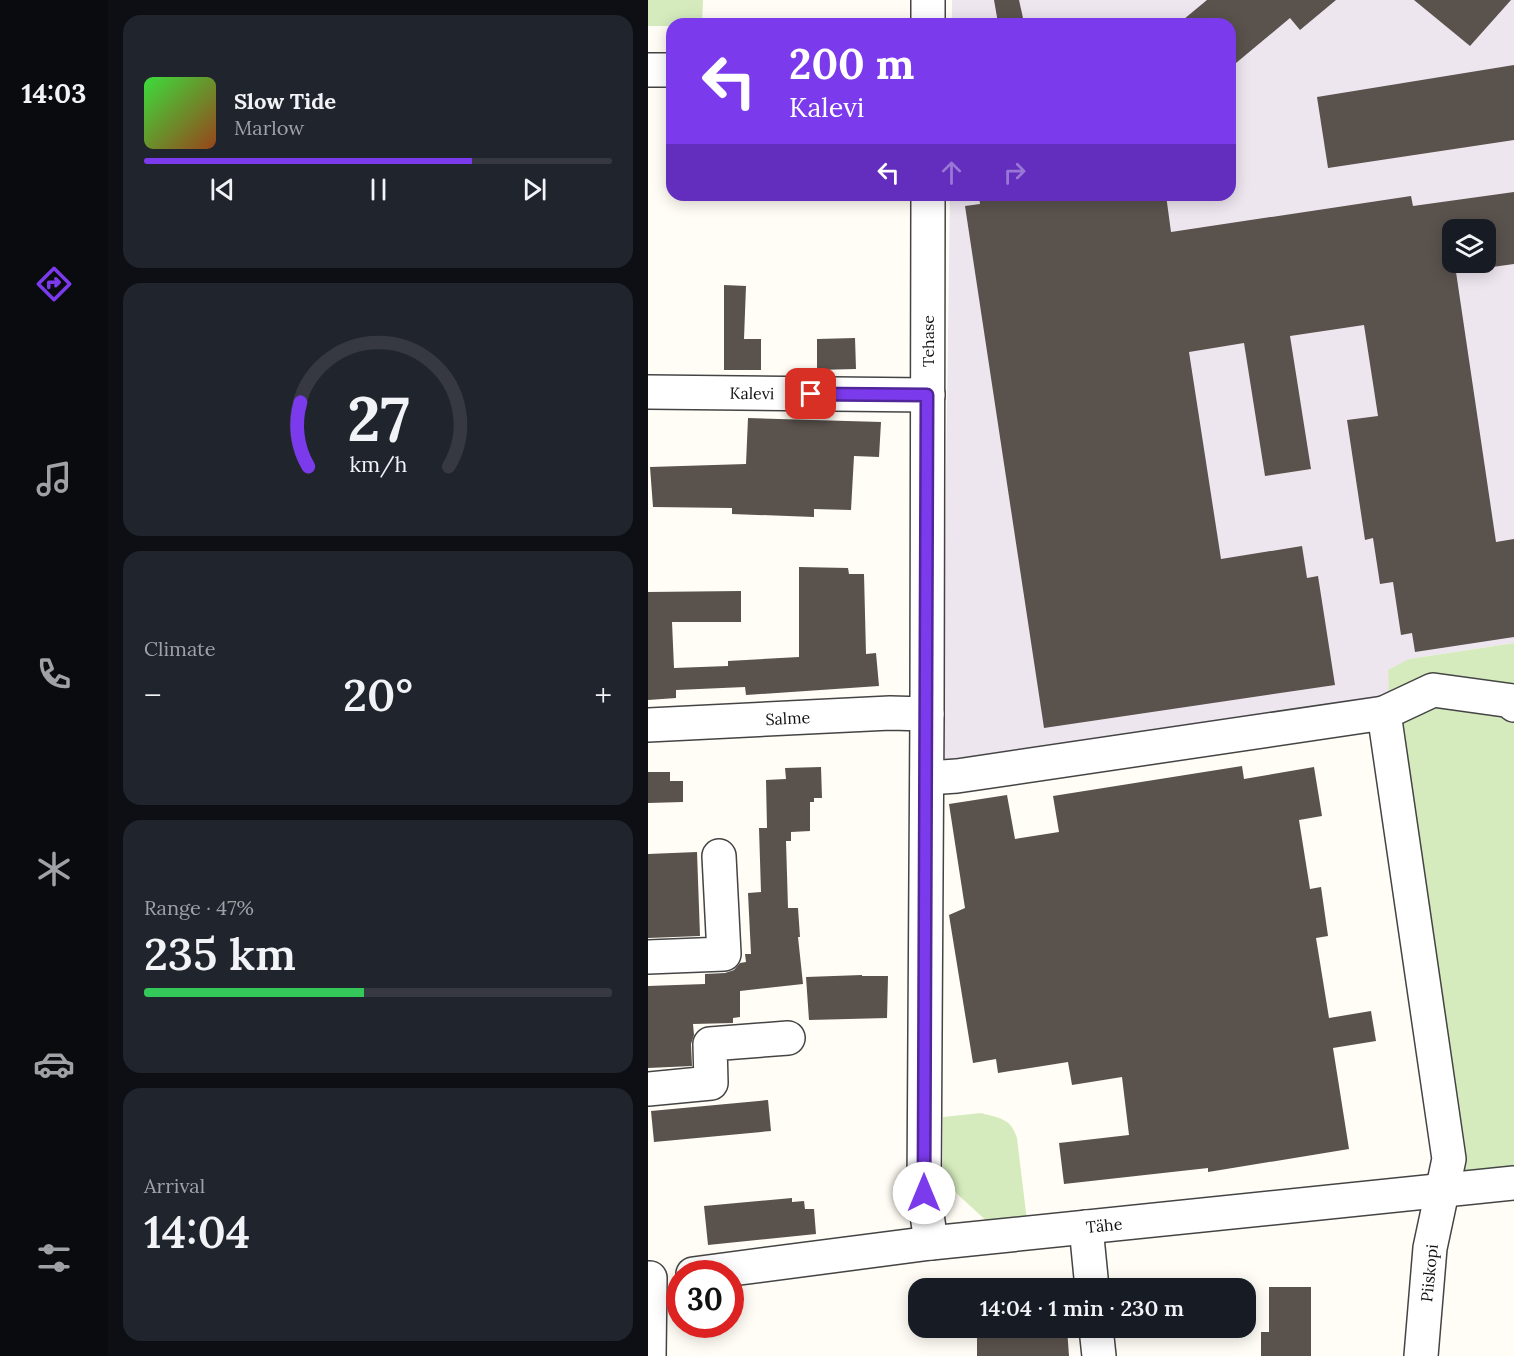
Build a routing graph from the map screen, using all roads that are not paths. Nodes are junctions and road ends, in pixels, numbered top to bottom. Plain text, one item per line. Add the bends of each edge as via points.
1 (928, 0) edge
2 (928, 18) edge
3 (648, 70) edge
4 (666, 70) edge
5 (928, 201) edge
6 (648, 392) edge
7 (927, 395) junction
8 (1514, 705) edge
9 (1384, 713) junction
10 (927, 714) junction
11 (648, 724) edge
12 (927, 778) junction
13 (719, 856) dead end
14 (648, 957) edge
15 (788, 1038) dead end
16 (648, 1089) edge
17 (1514, 1183) edge
18 (1442, 1190) junction
19 (1086, 1227) junction
20 (931, 1243) junction
21 (744, 1267) edge
22 (659, 1277) edge
23 (1091, 1278) edge
24 (1097, 1338) edge
25 (649, 1356) edge
26 (1099, 1356) edge
27 (1421, 1356) edge

1 - 2 street
3 - 4 street
5 - 7 street, Tehase
6 - 7 street, Kalevi
7 - 10 street, Tehase
8 - 9 street via 1512,701 1433,690
9 - 12 street
9 - 18 street, Piiskopi via 1449,1159
10 - 11 street, Salme
10 - 12 street, Tehase
12 - 20 street, Tehase via 924,1193
13 - 14 street via 724,954
15 - 16 street via 710,1044 711,1083
17 - 18 street, Tähe
18 - 19 street, Tähe
18 - 27 street, Piiskopi via 1430,1248
19 - 20 street, Tähe
19 - 23 street
20 - 21 street, Tähe
22 - 25 street
24 - 26 street

